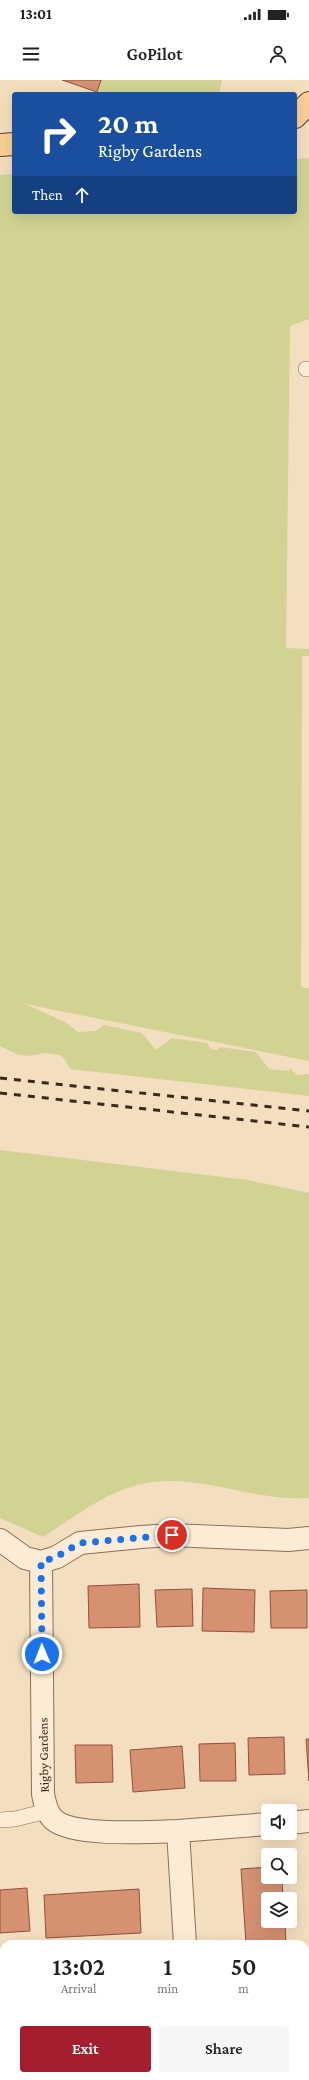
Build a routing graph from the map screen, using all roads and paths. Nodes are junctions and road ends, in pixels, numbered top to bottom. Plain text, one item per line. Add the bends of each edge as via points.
1 (309, 104) edge
2 (297, 115) edge
3 (12, 144) edge
4 (0, 145) edge
5 (309, 1538) edge
6 (0, 1540) edge
7 (41, 1562) junction
8 (47, 1811) junction
9 (0, 1820) edge
10 (309, 1821) edge
11 (297, 1822) edge
12 (261, 1825) edge
13 (178, 1831) junction
14 (185, 1940) edge

1 - 2 main road
3 - 4 main road
5 - 7 street via 288,1540 172,1535 80,1543 56,1557
6 - 7 street via 25,1558
7 - 8 street, Rigby Gardens via 43,1794
8 - 9 lane
8 - 13 street, Rigby Gardens via 54,1820 88,1830 113,1833
10 - 11 street
12 - 13 street, Rigby Gardens
13 - 14 street

